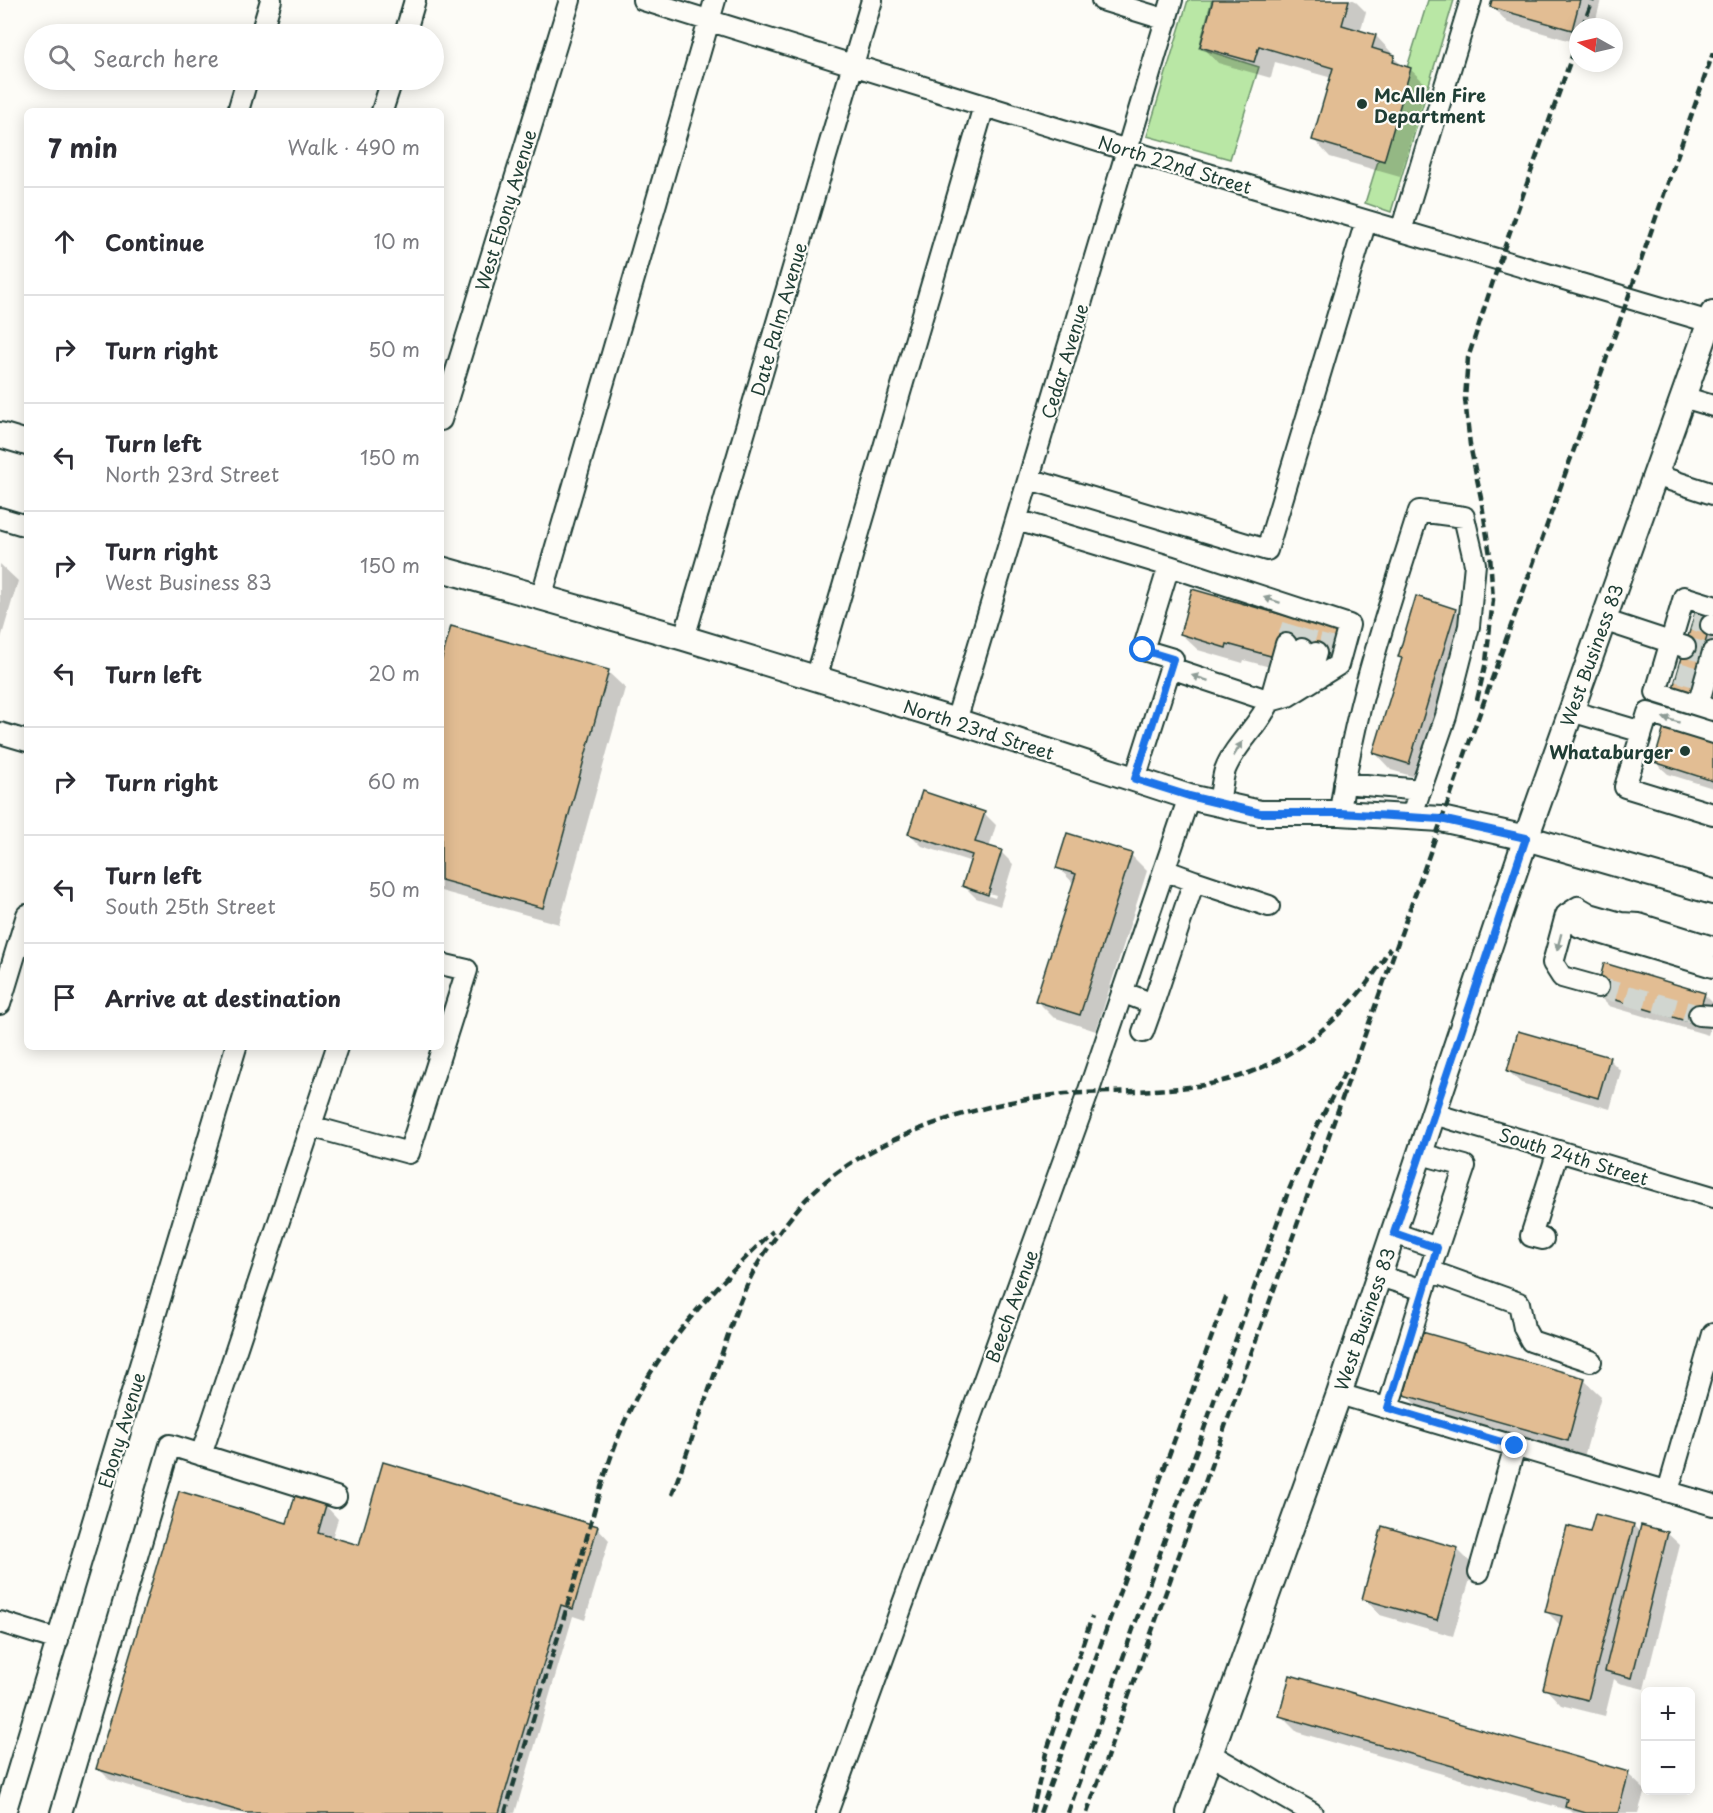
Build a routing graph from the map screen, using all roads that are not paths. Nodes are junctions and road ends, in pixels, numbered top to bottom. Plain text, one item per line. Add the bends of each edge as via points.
1 (271, 0) edge
2 (415, 0) edge
3 (570, 0) edge
4 (643, 0) edge
5 (715, 0) edge
6 (872, 0) edge
7 (1102, 0) edge
8 (1172, 0) edge
9 (1471, 0) edge
10 (708, 20) junction
11 (1167, 20) junction
12 (264, 24) edge
13 (408, 24) edge
14 (853, 65) junction
15 (244, 90) edge
16 (389, 90) edge
17 (984, 106) junction
18 (239, 108) edge
19 (383, 108) edge
20 (1127, 150) junction
21 (1366, 221) junction
22 (1401, 231) junction
23 (1712, 319) edge
24 (1683, 397) junction
25 (1713, 406) edge
26 (444, 410) edge
27 (0, 435) edge
28 (24, 441) edge
29 (1655, 475) junction
30 (1029, 479) junction
31 (1713, 494) edge
32 (0, 518) edge
33 (1017, 520) junction
34 (24, 525) edge
35 (1169, 566) junction
36 (444, 570) edge
37 (541, 598) junction
38 (1702, 618) edge
39 (1603, 620) junction
40 (684, 638) junction
41 (1171, 668) junction
42 (1700, 672) edge
43 (816, 679) junction
44 (1293, 691) junction
45 (1571, 711) junction
46 (956, 721) junction
47 (1642, 732) junction
48 (0, 733) edge
49 (1713, 733) edge
50 (24, 740) edge
51 (1135, 779) junction
52 (1344, 783) junction
53 (1421, 790) junction
54 (1189, 796) junction
55 (1218, 803) junction
56 (1340, 813) junction
57 (1713, 814) edge
58 (1411, 817) junction
59 (1526, 838) junction
60 (1164, 870) junction
61 (1194, 880) junction
62 (1713, 892) edge
63 (1269, 906) dead end
64 (24, 925) edge
65 (1580, 927) dead end
66 (1713, 947) edge
67 (444, 965) edge
68 (1713, 967) edge
69 (1598, 987) tunnel mouth
70 (1122, 992) junction
71 (0, 1004) edge
72 (1153, 1004) junction
73 (1143, 1032) dead end
74 (444, 1043) edge
75 (235, 1050) edge
76 (336, 1050) edge
77 (442, 1050) edge
78 (1434, 1114) junction
79 (310, 1126) junction
80 (1558, 1151) junction
81 (1421, 1154) junction
82 (1713, 1197) edge
83 (1394, 1233) junction
84 (1543, 1239) dead end
85 (1437, 1248) junction
86 (1430, 1271) junction
87 (1379, 1276) junction
88 (1424, 1290) junction
89 (1713, 1334) edge
90 (1591, 1361) dead end
91 (1339, 1394) junction
92 (1388, 1408) junction
93 (1515, 1446) junction
94 (201, 1455) junction
95 (1668, 1491) junction
96 (336, 1497) dead end
97 (1713, 1505) edge
98 (1479, 1572) dead end
99 (0, 1622) edge
100 (58, 1640) junction
101 (1210, 1754) junction
102 (5, 1813) edge
103 (61, 1813) edge
104 (827, 1813) edge
105 (1189, 1813) edge
106 (1312, 1813) edge

1 - 12 street
2 - 13 street
3 - 26 street, West Ebony Avenue
4 - 10 street, North 22nd Street
5 - 10 street
6 - 14 street, Date Palm Avenue
7 - 11 street
8 - 11 street, Cedar Avenue
9 - 22 street
10 - 14 street, North 22nd Street
10 - 37 street
11 - 20 street, Cedar Avenue
14 - 17 street, North 22nd Street
14 - 40 street, Date Palm Avenue
15 - 18 street
16 - 19 street
17 - 20 street, North 22nd Street
17 - 43 street
20 - 21 street, North 22nd Street
20 - 30 street, Cedar Avenue
21 - 22 street, North 22nd Street
21 - 30 street via 1267,550
22 - 23 street, North 22nd Street
23 - 24 main road, West Business 83
24 - 25 street
24 - 29 main road, West Business 83
27 - 28 main road
29 - 31 street
29 - 39 main road, West Business 83
30 - 33 street, Cedar Avenue
32 - 34 street
33 - 35 street
33 - 46 street, Cedar Avenue
35 - 41 street via 1143,650 1173,659
44 -> 35 street via 1338,665 1349,625 1315,619
36 - 37 main road, North 23rd Street
37 - 40 main road, North 23rd Street
38 - 42 street
39 - 42 street
39 - 45 main road, West Business 83
40 - 43 main road, North 23rd Street
44 -> 41 street
41 - 51 street
43 - 46 main road, North 23rd Street
44 - 44 street via 1305,650
55 -> 44 street via 1225,770 1239,746 1264,715
45 - 47 street
45 - 59 main road, West Business 83
46 - 51 main road, North 23rd Street
49 -> 47 street via 1648,713
47 - 57 street via 1625,787
48 - 50 street
51 - 54 main road, North 23rd Street
52 - 53 street
52 - 53 street via 1357,719 1419,511 1464,517 1475,564 1469,626 1446,716
52 - 56 street
53 - 58 street
54 - 55 main road, North 23rd Street
54 - 60 street, Beech Avenue
55 - 56 main road, North 23rd Street via 1260,813
56 - 58 main road, North 23rd Street
58 - 59 main road, North 23rd Street via 1441,819
59 - 62 main road, North 23rd Street
59 - 78 main road, West Business 83
60 - 61 street
60 - 70 street, Beech Avenue
61 - 63 street
61 - 72 street
64 - 71 street
65 - 68 street
66 -> 69 street via 1639,924 1621,924 1578,907 1566,915 1553,963 1562,977
67 - 74 street via 467,970
70 - 72 street
70 - 104 street, Beech Avenue
72 - 73 street
75 - 100 street, Ebony Avenue
76 - 79 street
77 - 79 street via 409,1153
78 - 80 street, South 24th Street
78 - 81 main road, West Business 83
79 - 94 street
80 - 82 street, South 24th Street
80 - 84 street via 1531,1236
81 - 83 main road, West Business 83
81 - 85 street via 1465,1166
83 - 85 street
83 - 87 main road, West Business 83
85 - 86 street
86 - 88 street
86 - 90 street via 1519,1303 1531,1341
87 - 88 street
87 - 91 main road, West Business 83
88 - 92 street
89 - 95 street
91 - 92 street
91 - 101 main road, West Business 83
92 - 93 street
93 - 95 street
93 - 98 street
94 - 96 street
94 - 103 street via 170,1445
95 - 97 street
99 - 100 street
100 - 102 street, Ebony Avenue
101 - 105 main road, West Business 83
101 - 106 street

